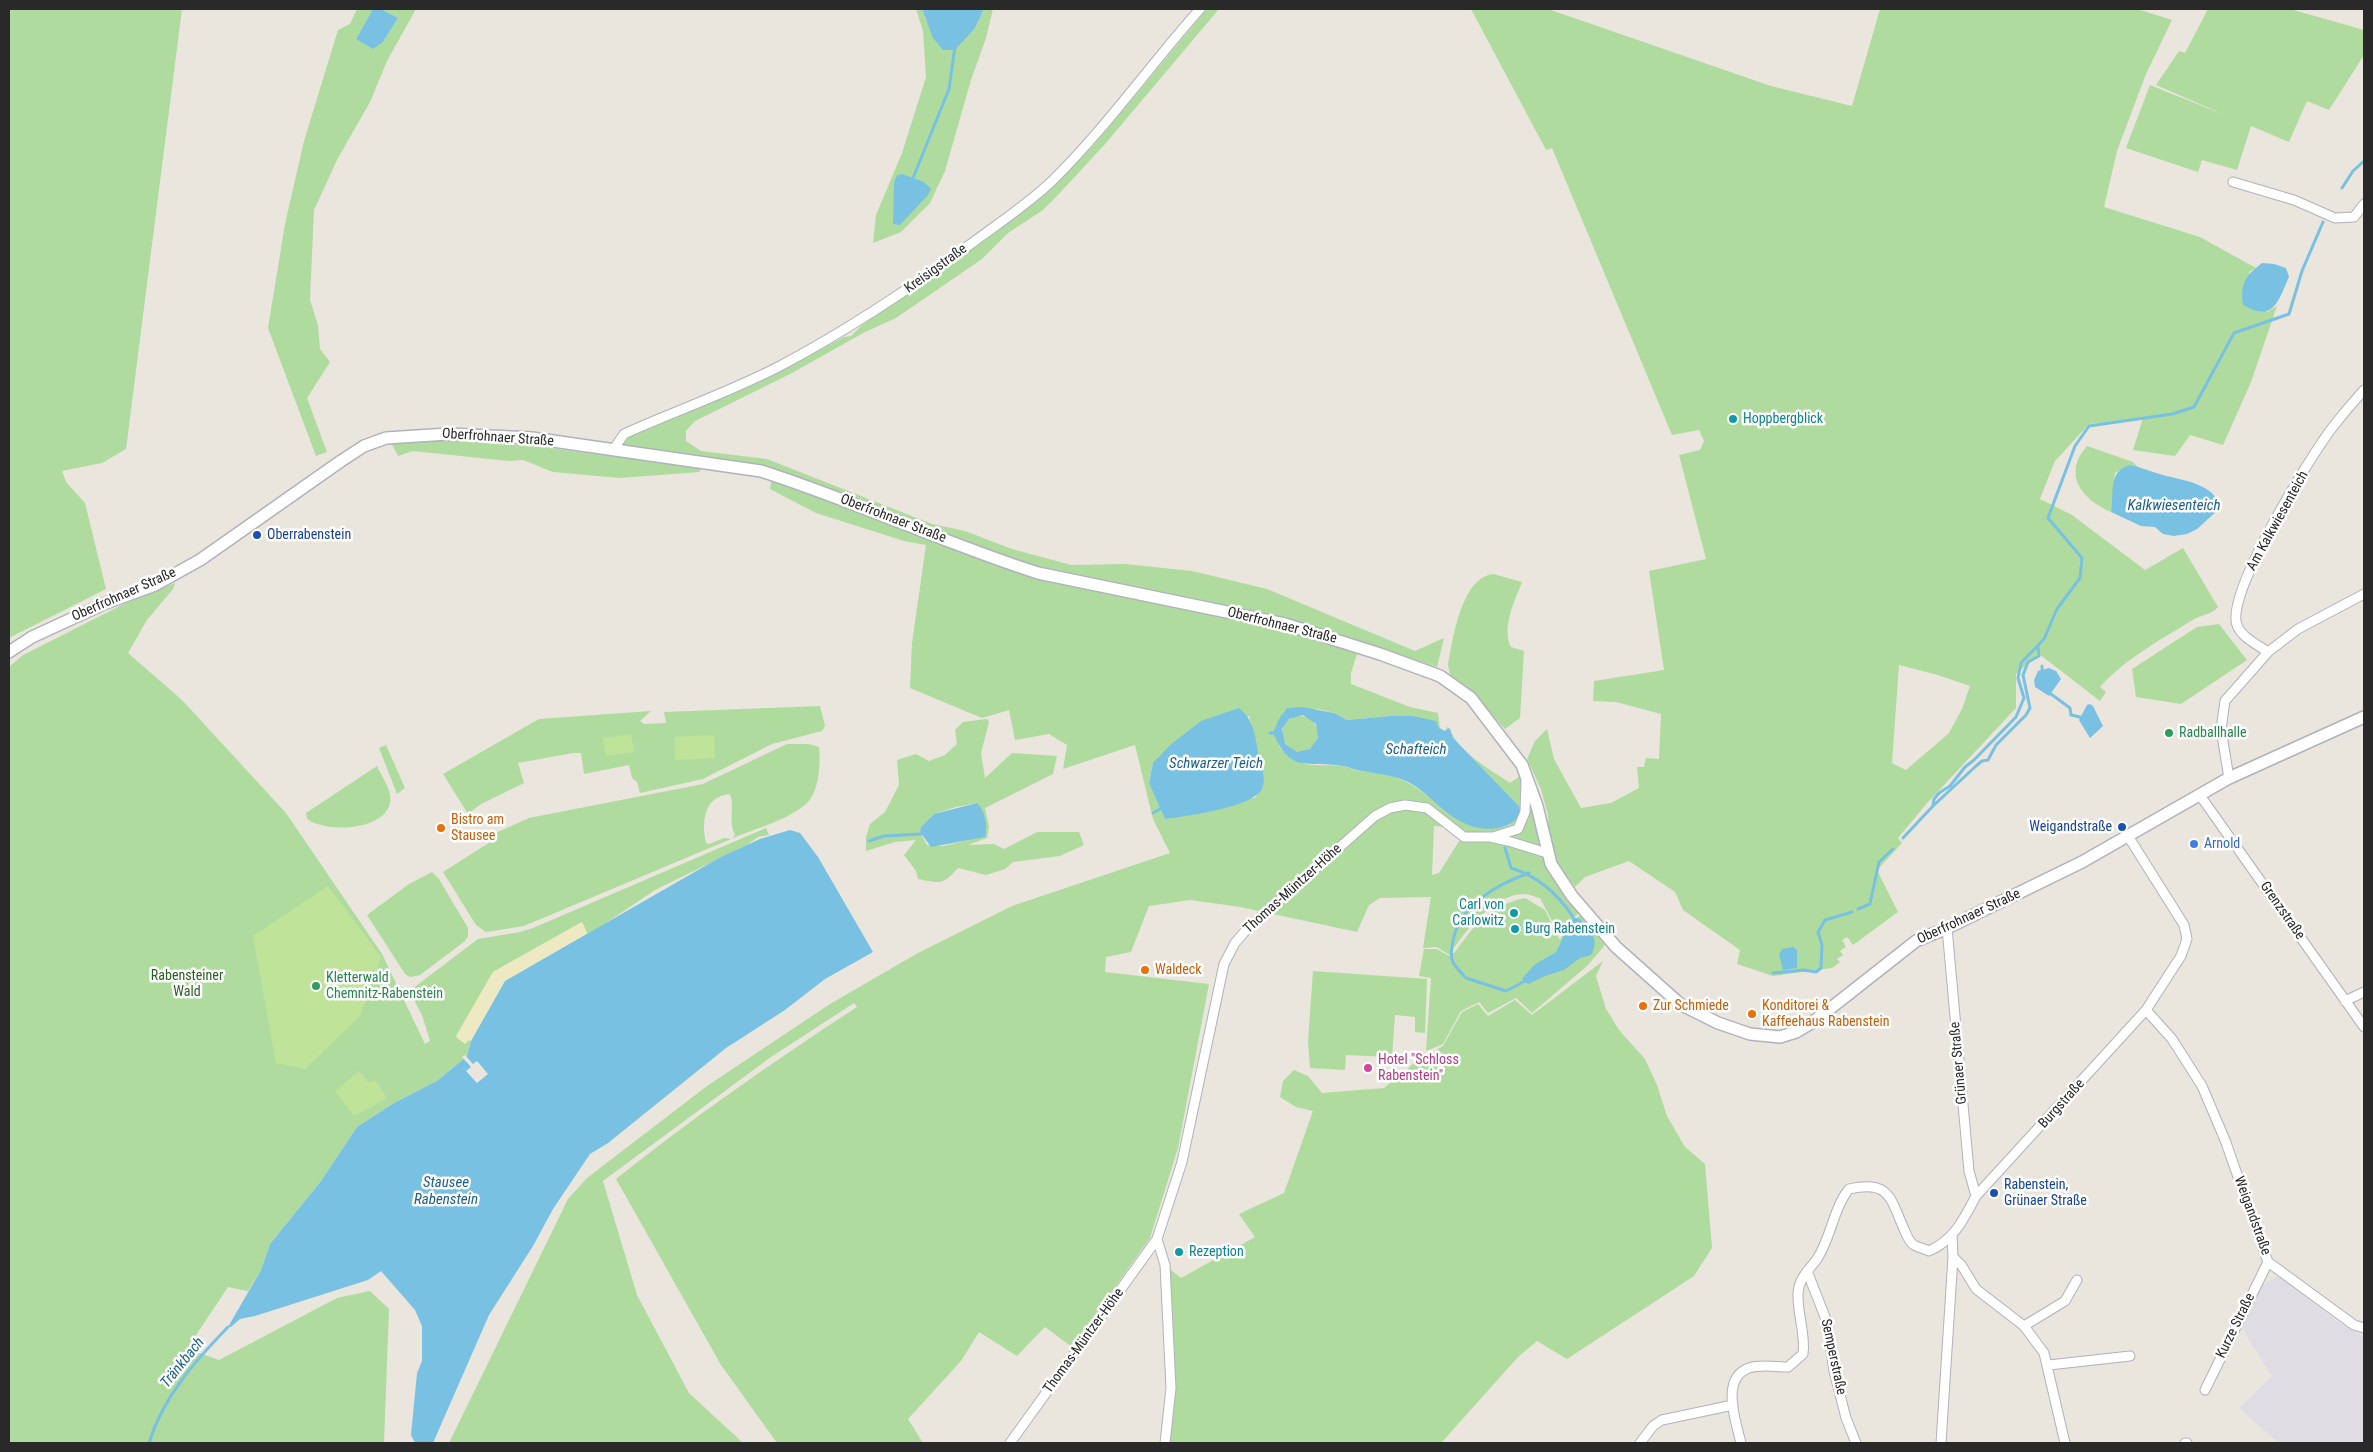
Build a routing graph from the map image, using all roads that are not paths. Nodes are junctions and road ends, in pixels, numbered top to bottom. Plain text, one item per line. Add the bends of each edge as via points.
1 (1200, 9) edge
2 (2233, 182) dead end
3 (2364, 204) edge
4 (2364, 390) edge
5 (613, 450) junction
6 (2364, 594) edge
7 (9, 652) edge
8 (2268, 652) junction
9 (2364, 717) edge
10 (1526, 775) junction
11 (2229, 778) junction
12 (2199, 794) junction
13 (2128, 836) junction
14 (1490, 838) junction
15 (1547, 853) junction
16 (1947, 928) junction
17 (2364, 992) edge
18 (2345, 1001) junction
19 (2146, 1010) junction
20 (2364, 1027) edge
21 (1976, 1196) junction
22 (1952, 1236) junction
23 (1157, 1239) junction
24 (1953, 1257) junction
25 (2268, 1262) junction
26 (1807, 1271) junction
27 (2077, 1280) dead end
28 (2024, 1326) junction
29 (2364, 1328) edge
30 (2130, 1356) dead end
31 (2048, 1365) junction
32 (2205, 1390) dead end
33 (1733, 1405) junction
34 (1010, 1443) edge
35 (1165, 1443) edge
36 (1640, 1443) edge
37 (1741, 1443) edge
38 (1856, 1443) edge
39 (1940, 1443) edge
40 (2066, 1443) edge

1 - 5 street, Kreisigstraße via 1088,142 1051,182 1010,215 843,331 778,367 624,434
2 - 3 street via 2294,200 2335,218 2354,217
4 - 8 street, Am Kalkwiesenteich via 2331,429 2287,500 2239,593 2236,624 2240,631
5 - 7 main road, Oberfrohnaer Straße via 532,438 448,434 386,438 364,446 341,461 200,560 155,585 46,630
5 - 10 main road, Oberfrohnaer Straße via 760,471 1038,572 1285,624 1380,654 1440,676 1471,698
6 - 8 street via 2298,629
8 - 11 street via 2225,702 2221,729
9 - 11 main road, Oberfrohnaer Straße
10 - 14 street via 1524,820 1518,829
10 - 15 main road, Oberfrohnaer Straße via 1537,806
11 - 12 main road, Oberfrohnaer Straße
12 - 13 main road, Oberfrohnaer Straße
12 - 18 street, Grenzstraße
13 - 16 main road, Oberfrohnaer Straße
13 - 19 street via 2176,911 2187,939 2181,956
14 - 15 street, Thomas-Müntzer-Höhe
14 - 23 street, Thomas-Müntzer-Höhe via 1464,837 1426,808 1405,805 1390,808 1375,816 1235,943 1224,964 1182,1162
15 - 16 main road, Oberfrohnaer Straße via 1572,896 1616,947 1680,1004 1750,1034 1780,1037 1796,1032 1916,941
16 - 21 street, Grünaer Straße via 1969,1171
17 - 18 street
18 - 20 street, Grenzstraße
19 - 21 street, Burgstraße
19 - 25 street, Weigandstraße via 2172,1040 2202,1086
21 - 22 street, Burgstraße
22 - 24 street
22 - 26 street via 1929,1251 1914,1245 1889,1194 1875,1186 1849,1189 1817,1258
23 - 34 street, Thomas-Müntzer-Höhe
23 - 35 street via 1165,1265 1171,1388
24 - 28 street via 1976,1289
24 - 39 street
25 - 29 street, Weigandstraße via 2354,1325
25 - 32 street, Kurze Straße
26 - 33 street via 1798,1291 1805,1343 1803,1354 1788,1367 1750,1368 1740,1372 1733,1381
26 - 38 street, Semperstraße via 1827,1322 1836,1381
27 - 28 street via 2065,1301
28 - 31 street via 2044,1353
30 - 31 street
31 - 40 street
33 - 36 street via 1662,1420
33 - 37 street

